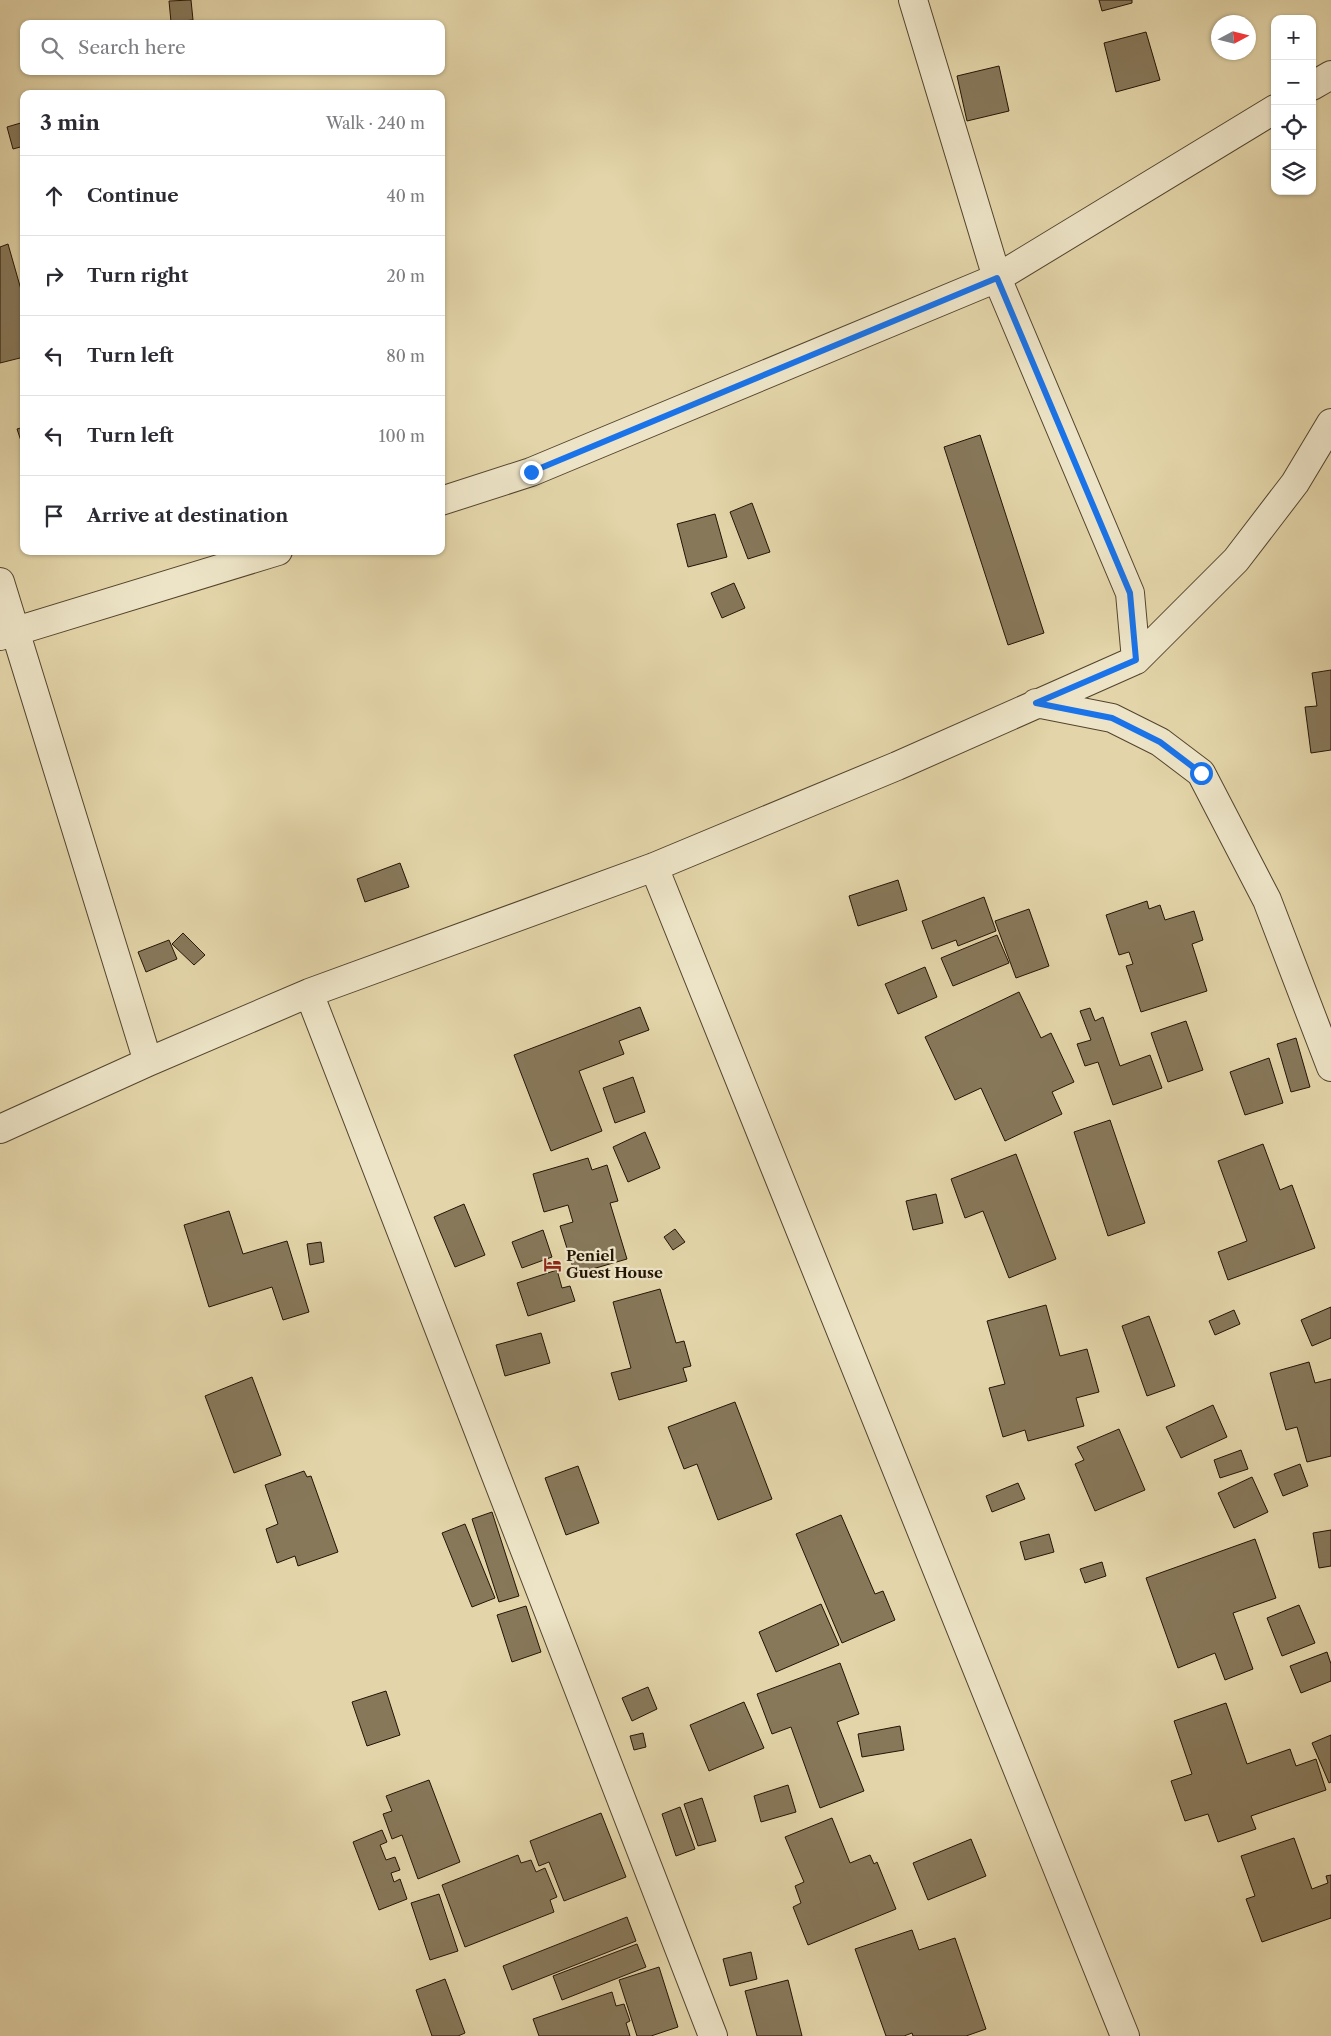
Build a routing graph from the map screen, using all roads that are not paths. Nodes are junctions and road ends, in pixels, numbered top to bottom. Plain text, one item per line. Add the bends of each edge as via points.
1 (913, 0) edge
2 (1331, 75) edge
3 (1316, 84) edge
4 (1271, 111) edge
5 (997, 278) junction
6 (1331, 423) edge
7 (445, 499) edge
8 (265, 555) edge
9 (0, 582) edge
10 (8, 634) edge
11 (1136, 660) junction
12 (1036, 703) junction
13 (654, 867) junction
14 (309, 992) junction
15 (148, 1062) junction
16 (1331, 1067) edge
17 (0, 1128) edge
18 (713, 2036) edge
19 (1125, 2036) edge

1 - 5 street
2 - 3 street
4 - 5 street
5 - 7 street via 531,472
5 - 11 street via 1130,593
6 - 11 street via 1295,483 1236,560
8 - 10 street
9 - 10 street
10 - 15 street
11 - 12 street
12 - 13 street via 896,766
12 - 16 street via 1112,718 1160,742 1201,773 1268,900
13 - 14 street
13 - 19 street
14 - 15 street
14 - 18 street
15 - 17 street

